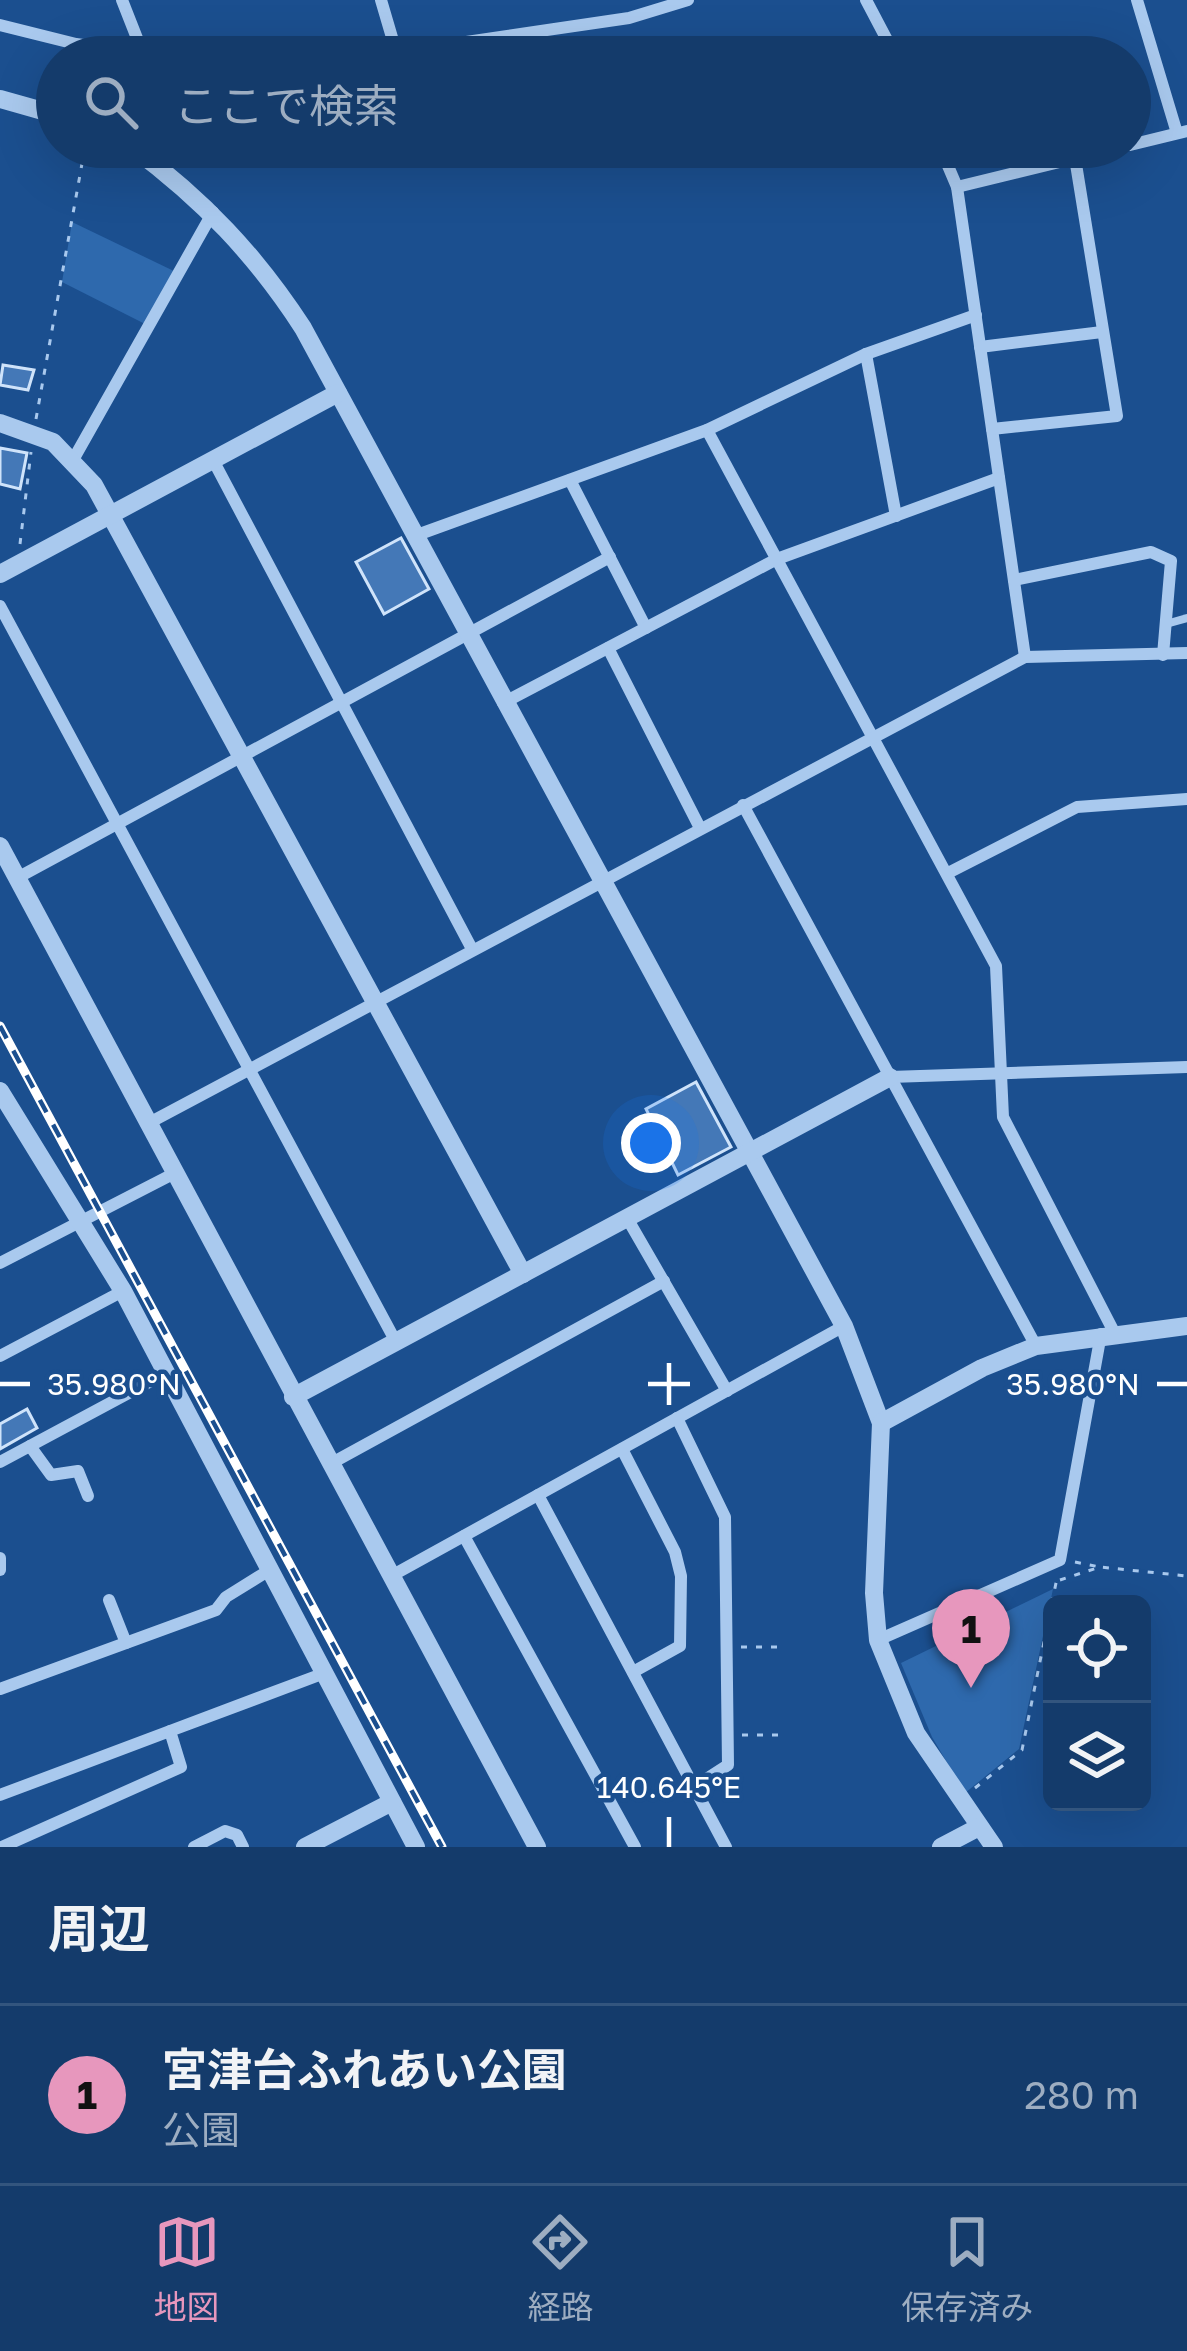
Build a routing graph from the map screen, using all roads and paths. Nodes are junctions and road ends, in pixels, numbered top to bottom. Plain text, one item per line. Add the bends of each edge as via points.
1 (122, 0) edge
2 (381, 0) edge
3 (688, 0) edge
4 (866, 0) edge
5 (1137, 0) edge
6 (0, 25) edge
7 (53, 36) edge
8 (136, 36) edge
9 (391, 36) edge
10 (506, 36) edge
11 (885, 36) edge
12 (1149, 36) edge
13 (1151, 41) edge
14 (0, 99) edge
15 (36, 109) edge
16 (1182, 132) edge
17 (1151, 140) edge
18 (81, 168) edge
19 (159, 168) edge
20 (949, 168) edge
21 (1034, 168) edge
22 (1077, 168) edge
23 (957, 187) junction
24 (213, 211) junction
25 (976, 316) junction
26 (1102, 332) junction
27 (980, 346) junction
28 (866, 354) junction
29 (338, 393) junction
30 (0, 423) edge
31 (992, 429) junction
32 (707, 430) junction
33 (33, 433) junction
34 (73, 460) junction
35 (213, 460) junction
36 (999, 478) junction
37 (570, 480) junction
38 (112, 514) junction
39 (896, 516) junction
40 (417, 535) junction
41 (610, 557) junction
42 (777, 559) junction
43 (9, 569) edge
44 (1014, 580) junction
45 (0, 606) edge
46 (1187, 618) edge
47 (1166, 625) junction
48 (646, 628) junction
49 (466, 632) junction
50 (608, 648) junction
51 (1187, 653) edge
52 (1163, 655) junction
53 (1025, 657) junction
54 (340, 700) junction
55 (503, 703) junction
56 (874, 736) junction
57 (242, 755) junction
58 (1187, 799) edge
59 (742, 805) junction
60 (116, 824) junction
61 (700, 828) junction
62 (0, 846) edge
63 (949, 873) junction
64 (17, 878) junction
65 (599, 880) junction
66 (472, 949) junction
67 (375, 1001) junction
68 (1187, 1067) edge
69 (248, 1070) junction
70 (1000, 1073) junction
71 (890, 1077) junction
72 (1, 1094) edge
73 (146, 1124) junction
74 (750, 1153) junction
75 (173, 1174) junction
76 (80, 1218) junction
77 (627, 1218) junction
78 (0, 1264) edge
79 (523, 1274) junction
80 (664, 1281) junction
81 (123, 1291) junction
82 (844, 1326) junction
83 (1187, 1326) edge
84 (1107, 1333) junction
85 (396, 1342) junction
86 (1036, 1346) junction
87 (0, 1356) edge
88 (166, 1373) junction
89 (727, 1391) junction
90 (293, 1396) junction
91 (677, 1418) junction
92 (881, 1423) junction
93 (30, 1446) junction
94 (622, 1449) junction
95 (0, 1462) edge
96 (330, 1464) junction
97 (538, 1495) junction
98 (88, 1496) dead end
99 (464, 1536) junction
100 (0, 1558) edge
101 (1060, 1560) junction
102 (1100, 1567) junction
103 (0, 1570) edge
104 (268, 1571) junction
105 (393, 1575) junction
106 (1187, 1576) edge
107 (1057, 1581) junction
108 (110, 1600) dead end
109 (878, 1640) junction
110 (126, 1643) junction
111 (727, 1647) junction
112 (785, 1647) dead end
113 (633, 1672) junction
114 (322, 1674) junction
115 (0, 1689) edge
116 (170, 1731) junction
117 (728, 1736) junction
118 (786, 1736) dead end
119 (694, 1787) junction
120 (2, 1790) edge
121 (964, 1797) dead end
122 (392, 1802) junction
123 (979, 1827) junction
124 (2, 1847) edge
125 (194, 1847) edge
126 (243, 1847) edge
127 (305, 1847) edge
128 (416, 1847) edge
129 (537, 1847) edge
130 (635, 1847) edge
131 (726, 1847) edge
132 (941, 1847) edge
133 (994, 1847) edge

1 - 8 street
2 - 9 street
3 - 10 street via 629,18
4 - 11 street
5 - 12 street
6 - 7 street
13 - 16 street
14 - 15 street
16 - 17 street
18 - 33 path
19 - 24 street
20 - 23 street
21 - 23 street
22 - 26 street
23 - 25 street
24 - 29 street via 263,266
24 - 34 street
25 - 27 street
25 - 28 street
26 - 27 street
26 - 31 street via 1117,416
27 - 31 street
28 - 32 street
28 - 39 street
29 - 35 street
29 - 40 street
30 - 33 street
31 - 36 street
32 - 37 street
32 - 42 street
33 - 34 street
33 - 43 path
34 - 38 street
35 - 38 street
35 - 54 street
36 - 39 street
36 - 44 street
37 - 40 street
37 - 41 street
38 - 43 street
38 - 57 street
39 - 42 street
40 - 49 street
41 - 48 street
41 - 49 street
42 - 48 street
42 - 56 street
44 - 47 street via 1151,552 1171,561
44 - 53 street
45 - 60 street
46 - 47 lane
47 - 52 street
48 - 50 street
49 - 54 street
49 - 55 street
50 - 55 street
50 - 61 street
51 - 52 street
52 - 53 street
53 - 56 street
54 - 57 street
54 - 66 street
55 - 65 street
56 - 59 street
56 - 63 street
57 - 60 street
57 - 67 street
58 - 63 street via 1077,807
59 - 61 street
59 - 71 street
60 - 64 street
60 - 69 street
61 - 65 street
62 - 64 street
63 - 70 street via 996,965
64 - 73 street
65 - 66 street
65 - 74 street
66 - 67 street
67 - 69 street
67 - 79 street
68 - 70 street
69 - 73 street
69 - 85 street
70 - 71 street
70 - 84 street via 1003,1117
71 - 74 street
71 - 86 street
72 - 76 street
73 - 75 street
74 - 77 street
74 - 82 street
75 - 76 street
75 - 90 street
76 - 78 street
76 - 81 street
77 - 79 street
77 - 80 street
79 - 85 street
80 - 89 street
80 - 96 street
81 - 87 street
81 - 88 street
82 - 89 street
82 - 92 street
83 - 84 street
84 - 86 street
84 - 101 street
85 - 90 street
86 - 92 street
88 - 93 street
88 - 104 street
89 - 91 street
90 - 96 street
91 - 94 street
91 - 111 street via 725,1517
92 - 109 street
93 - 95 street
93 - 98 street via 51,1474 78,1471
94 - 97 street
94 - 113 street via 681,1576 680,1646
96 - 105 street
97 - 99 street
97 - 113 street
99 - 105 street
99 - 130 street
100 - 103 street
101 - 102 path
101 - 107 path
101 - 109 street
102 - 106 path
102 - 107 path
104 - 110 street via 216,1610
104 - 114 street
105 - 129 street
107 - 121 path via 1022,1750
108 - 110 street
109 - 123 street via 916,1733
110 - 115 street
111 - 112 path
111 - 117 street
113 - 119 street
114 - 116 street
114 - 122 street
116 - 120 street
116 - 124 street via 181,1768
117 - 118 path
117 - 119 street via 728,1765
119 - 131 street
122 - 127 street
122 - 128 street
123 - 132 street
123 - 133 street
125 - 126 street via 225,1832 237,1834

